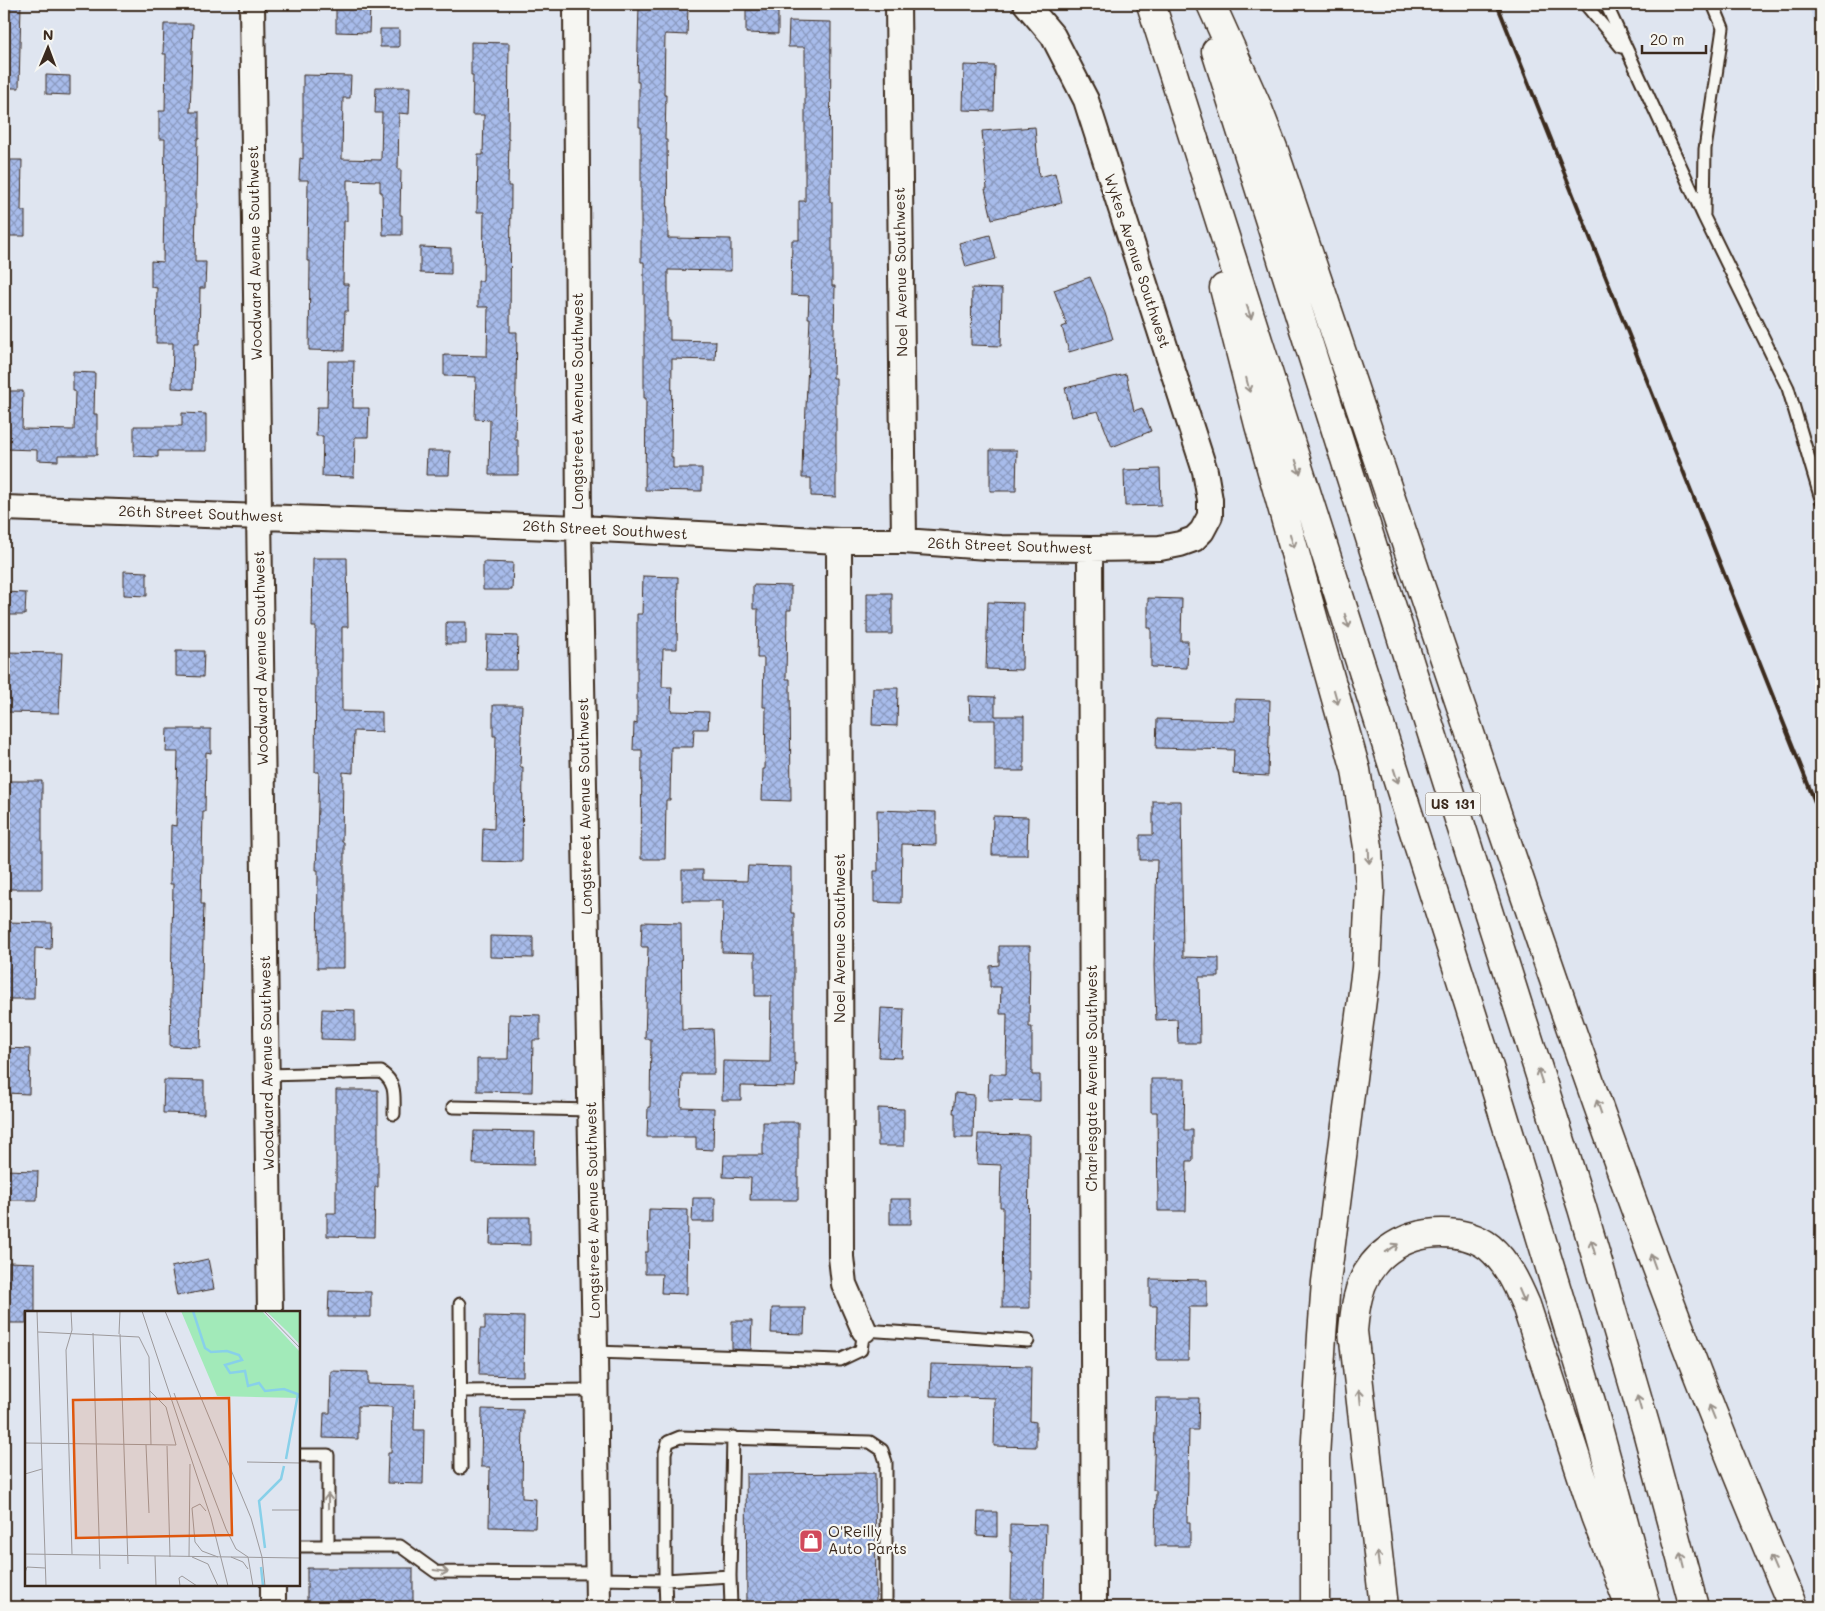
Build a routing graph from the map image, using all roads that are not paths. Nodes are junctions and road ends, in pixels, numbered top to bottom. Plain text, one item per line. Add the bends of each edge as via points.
1 (252, 4) edge
2 (576, 4) edge
3 (898, 4) edge
4 (1026, 4) edge
5 (1201, 4) edge
6 (1211, 4) edge
7 (1585, 4) edge
8 (1606, 4) edge
9 (1713, 4) edge
10 (1153, 9) edge
11 (1632, 60) junction
12 (1704, 217) junction
13 (1821, 499) edge
14 (4, 508) edge
15 (259, 516) junction
16 (579, 528) junction
17 (1202, 531) joint
18 (839, 541) junction
19 (904, 541) junction
20 (1090, 549) junction
21 (267, 1074) junction
22 (452, 1107) dead end
23 (591, 1110) junction
24 (394, 1114) dead end
25 (460, 1304) dead end
26 (270, 1311) edge
27 (864, 1330) junction
28 (1028, 1341) dead end
29 (595, 1352) junction
30 (596, 1390) junction
31 (461, 1392) junction
32 (733, 1437) junction
33 (300, 1455) edge
34 (461, 1468) dead end
35 (300, 1546) edge
36 (328, 1546) junction
37 (598, 1576) junction
38 (730, 1576) junction
39 (666, 1580) junction
40 (274, 1586) edge
41 (274, 1607) edge
42 (598, 1607) edge
43 (666, 1607) edge
44 (731, 1607) edge
45 (886, 1607) edge
46 (1094, 1607) edge
47 (1315, 1607) edge
48 (1384, 1607) edge
49 (1630, 1607) edge
50 (1647, 1607) edge
51 (1694, 1607) edge
52 (1793, 1607) edge

1 - 15 street, Woodward Avenue Southwest
2 - 16 street, Longstreet Avenue Southwest
3 - 19 street, Noel Avenue Southwest
4 - 17 street, Wykes Avenue Southwest via 1054,36 1086,100 1205,471 1210,516
51 -> 5 highway, US 131 via 1582,1208
52 -> 6 highway via 1658,1275 1534,922 1273,148
7 - 11 lane
8 - 11 lane
9 - 12 lane via 1723,28 1705,149
10 -> 47 highway via 1259,426 1356,770 1368,847 1370,890 1362,1012 1326,1282 1322,1335 1315,1466
10 -> 50 highway, US 131 via 1492,1077 1591,1402
11 - 12 lane
12 - 13 lane via 1788,388
14 - 15 street, 26th Street Southwest
15 - 16 street, 26th Street Southwest
15 - 21 street, Woodward Avenue Southwest
16 - 18 street, 26th Street Southwest
16 - 23 street, Longstreet Avenue Southwest
17 - 20 street, 26th Street Southwest via 1194,539 1160,548
18 - 19 street, 26th Street Southwest
18 - 27 street, Noel Avenue Southwest via 841,1257 844,1284
19 - 20 street, 26th Street Southwest via 1001,548
20 - 46 street, Charlesgate Avenue Southwest
21 - 24 lane via 381,1072 389,1077 393,1086
21 - 26 street, Woodward Avenue Southwest
22 - 23 lane
23 - 29 street, Longstreet Avenue Southwest
25 - 31 lane
27 - 28 lane
27 - 29 lane via 860,1350 840,1360
29 - 30 street, Longstreet Avenue Southwest
30 - 31 lane
30 - 37 street, Longstreet Avenue Southwest
31 - 34 lane
32 - 38 lane
32 - 39 lane via 680,1437 668,1442 665,1453
32 - 45 lane via 870,1442 882,1450 886,1462
36 -> 33 lane via 328,1455
35 - 36 lane
36 -> 37 lane via 400,1546 436,1572
37 - 39 lane
37 - 42 street, Longstreet Avenue Southwest
38 - 39 lane
38 - 44 lane
39 - 43 lane
40 - 41 street
48 -> 49 highway via 1356,1366 1355,1315 1364,1280 1381,1256 1407,1239 1435,1233 1464,1236 1489,1248 1517,1284

